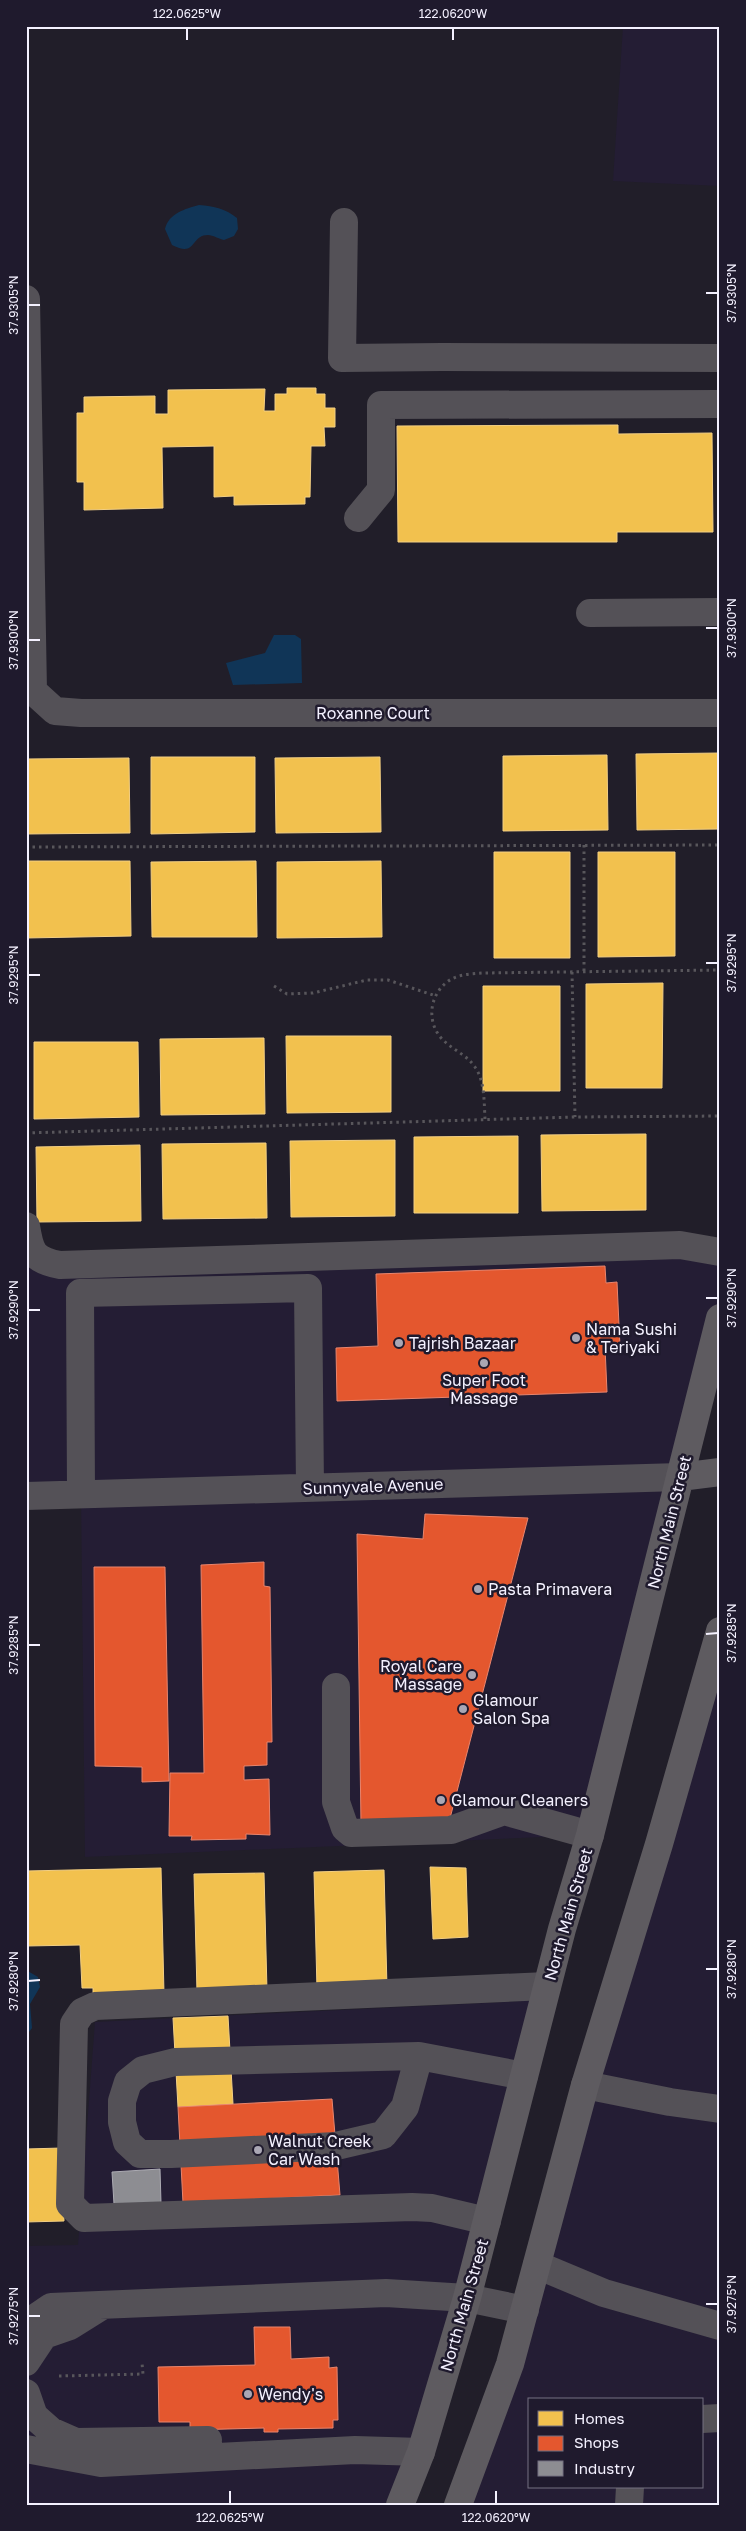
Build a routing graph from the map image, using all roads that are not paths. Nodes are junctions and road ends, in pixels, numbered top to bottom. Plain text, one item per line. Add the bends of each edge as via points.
1 (344, 222) dead end
2 (26, 299) edge
3 (720, 358) edge
4 (720, 404) edge
5 (358, 518) dead end
6 (720, 612) edge
7 (590, 613) dead end
8 (29, 695) edge
9 (720, 713) edge
10 (26, 1226) edge
11 (720, 1252) edge
12 (720, 1318) edge
13 (720, 1472) edge
14 (680, 1477) junction
15 (310, 1488) junction
16 (81, 1494) junction
17 (26, 1496) edge
18 (720, 1631) edge
19 (336, 1687) dead end
20 (590, 1835) junction
21 (547, 1986) junction
22 (419, 2056) junction
23 (524, 2076) junction
24 (585, 2085) junction
25 (720, 2109) edge
26 (487, 2221) junction
27 (537, 2265) junction
28 (467, 2298) junction
29 (104, 2305) junction
30 (525, 2310) junction
31 (26, 2324) edge
32 (720, 2326) edge
33 (26, 2362) edge
34 (26, 2393) edge
35 (720, 2418) edge
36 (704, 2419) edge
37 (26, 2449) edge
38 (309, 2452) junction
39 (421, 2452) junction
40 (630, 2488) edge
41 (400, 2505) edge
42 (458, 2505) edge
43 (629, 2505) edge

1 - 3 street via 342,358
2 - 8 street, Roxanne Court
4 - 5 street via 381,405 380,490
6 - 7 street
8 - 9 street, Roxanne Court via 55,711 81,714
10 - 11 street via 30,1250 44,1262 60,1265 680,1245
12 - 14 main road, North Main Street
13 - 14 main road, Sunnyvale Avenue
14 - 15 street, Sunnyvale Avenue
14 - 20 main road, North Main Street
15 - 16 street, Sunnyvale Avenue
15 - 16 street via 308,1288 80,1293
16 - 17 street, Sunnyvale Avenue
18 - 24 main road
19 - 20 street via 336,1802 345,1828 351,1833 451,1830 504,1812
20 - 21 main road, North Main Street
21 - 23 main road, North Main Street
21 - 26 street via 95,2006 82,2012 74,2024 70,2204 84,2218 412,2206
22 - 22 street via 230,2059 175,2062 143,2070 128,2082 122,2101 122,2122 127,2142 140,2154 171,2154 336,2146 383,2135 405,2108
22 - 23 street
23 - 26 main road, North Main Street
24 - 25 street
24 - 27 main road
26 - 28 main road, North Main Street
27 - 30 main road
27 - 32 street via 604,2293
28 - 29 street via 386,2294
28 - 30 street
28 - 39 main road, North Main Street
29 - 31 street via 51,2307
29 - 33 street via 70,2326 44,2335
30 - 42 main road via 510,2364
34 - 38 street via 34,2416 55,2433 76,2442 273,2439
35 - 36 street
37 - 38 street via 101,2463
38 - 39 street
39 - 41 main road, North Main Street
40 - 43 street

